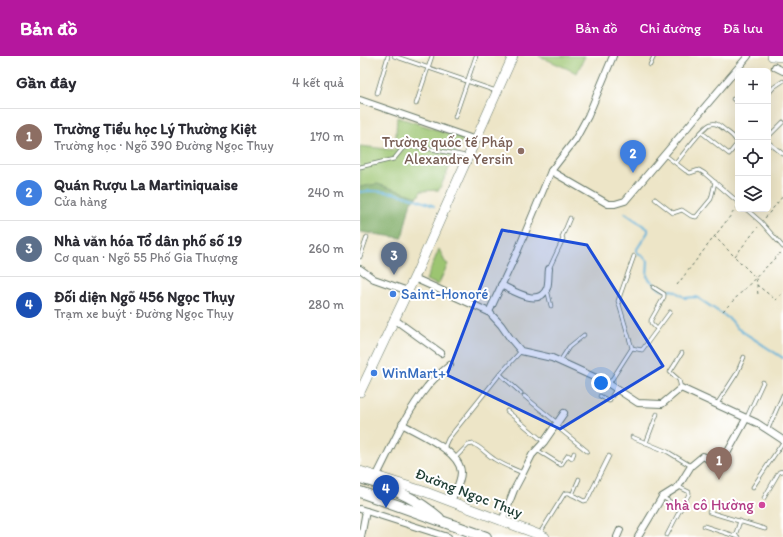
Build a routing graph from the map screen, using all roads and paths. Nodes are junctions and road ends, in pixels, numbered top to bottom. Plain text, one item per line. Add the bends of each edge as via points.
1 (388, 56) edge
2 (394, 56) edge
3 (432, 56) edge
4 (476, 56) edge
5 (613, 56) edge
6 (654, 56) edge
7 (748, 56) edge
8 (772, 56) edge
9 (512, 57) edge
10 (783, 57) edge
11 (650, 65) dead end
12 (775, 67) dead end
13 (428, 68) junction
14 (783, 71) edge
15 (783, 81) edge
16 (468, 82) junction
17 (771, 90) edge
18 (497, 92) junction
19 (377, 93) dead end
20 (360, 100) edge
21 (416, 104) dead end
22 (455, 117) dead end
23 (783, 122) edge
24 (701, 132) junction
25 (771, 133) edge
26 (476, 140) junction
27 (771, 144) edge
28 (665, 154) junction
29 (783, 154) edge
30 (468, 157) junction
31 (676, 164) junction
32 (360, 167) edge
33 (551, 171) junction
34 (715, 182) junction
35 (655, 199) dead end
36 (735, 199) edge
37 (735, 210) edge
38 (749, 212) edge
39 (570, 218) dead end
40 (714, 236) junction
41 (367, 237) dead end
42 (783, 247) edge
43 (783, 250) edge
44 (634, 256) dead end
45 (360, 257) edge
46 (360, 269) edge
47 (549, 269) joint
48 (414, 278) junction
49 (756, 278) junction
50 (500, 285) junction
51 (677, 285) dead end
52 (757, 285) junction
53 (653, 287) dead end
54 (547, 288) junction
55 (408, 291) junction
56 (783, 292) edge
57 (758, 295) dead end
58 (551, 306) dead end
59 (723, 311) dead end
60 (489, 312) junction
61 (670, 312) dead end
62 (394, 318) junction
63 (657, 329) junction
64 (584, 335) dead end
65 (632, 348) junction
66 (521, 350) junction
67 (441, 353) dead end
68 (682, 353) dead end
69 (744, 357) dead end
70 (560, 361) junction
71 (450, 365) dead end
72 (500, 374) junction
73 (763, 382) dead end
74 (609, 384) junction
75 (681, 388) junction
76 (616, 389) junction
77 (360, 391) edge
78 (783, 395) edge
79 (600, 396) dead end
80 (717, 404) junction
81 (507, 411) dead end
82 (564, 413) dead end
83 (657, 414) dead end
84 (746, 419) junction
85 (402, 424) junction
86 (555, 424) junction
87 (768, 429) junction
88 (632, 437) dead end
89 (783, 441) edge
90 (544, 442) junction
91 (646, 443) junction
92 (444, 448) junction
93 (537, 450) junction
94 (587, 451) dead end
95 (574, 453) dead end
96 (609, 456) dead end
97 (455, 458) junction
98 (691, 466) junction
99 (360, 471) edge
100 (783, 471) edge
101 (523, 473) junction
102 (376, 477) junction
103 (360, 478) edge
104 (579, 479) dead end
105 (678, 486) junction
106 (753, 487) dead end
107 (360, 492) edge
108 (572, 495) junction
109 (662, 497) junction
110 (764, 498) dead end
111 (451, 501) junction
112 (363, 510) edge
113 (680, 510) junction
114 (709, 512) dead end
115 (443, 521) junction
116 (502, 521) junction
117 (740, 521) junction
118 (704, 526) dead end
119 (766, 529) dead end
120 (620, 530) dead end
121 (542, 536) edge
122 (667, 536) dead end
123 (737, 536) edge
124 (361, 537) edge
125 (448, 537) edge
126 (486, 537) edge
127 (617, 537) edge
128 (638, 537) edge

1 - 19 lane
2 - 13 lane
3 - 13 lane
4 - 16 lane
5 - 33 street via 588,116 575,140
6 - 11 lane
7 - 28 street
8 - 10 street
9 - 18 street
12 - 14 street
13 - 16 lane
13 - 21 lane
15 - 17 lane
16 - 18 lane
16 - 22 lane
18 - 26 street
20 - 26 street
23 - 25 lane
24 - 24 lane via 708,125 715,123 735,138 737,144 729,154
24 - 31 lane
26 - 30 street
27 - 29 lane
28 - 31 lane
28 - 33 street via 625,201 615,204 608,204
30 - 32 lane via 410,146 403,148 394,159
30 - 48 street
31 - 34 lane via 688,172 701,171
33 - 50 street via 518,250
34 - 35 lane via 711,199 696,216 682,210 673,213
34 - 36 lane
37 - 40 path
38 - 42 lane
39 - 47 lane
40 - 49 path
40 - 51 path
41 - 45 lane
43 - 49 path
44 - 65 lane via 618,301
46 - 55 street via 374,279
47 - 54 street
48 - 55 street
48 - 60 street
49 - 52 path
49 - 59 path
50 - 54 street via 534,298 542,295
50 - 60 street
52 - 56 path via 776,300
52 - 57 path
53 - 63 lane via 664,294 651,320
54 - 58 lane
55 - 62 street
60 - 66 street
61 - 63 lane
62 - 67 street
62 - 77 street
63 - 65 lane via 642,350
64 - 70 lane via 569,347
65 - 74 lane
66 - 70 street
66 - 72 lane
68 - 75 lane via 670,372 679,380
69 - 80 lane
70 - 74 street
71 - 85 street via 428,385
72 - 86 lane
72 - 92 lane via 448,439
73 - 84 lane
74 - 76 street
75 - 76 street via 662,404 638,403
75 - 80 street
76 - 79 lane via 609,401
78 - 87 lane
80 - 84 street
81 - 90 lane
82 - 86 street
83 - 91 lane
84 - 87 street
84 - 98 street via 720,466 703,456
85 - 92 street
85 - 102 street
86 - 90 street
86 - 94 lane
87 - 89 street
88 - 91 lane
89 - 106 lane
90 - 93 street
91 - 98 lane
92 - 97 street
93 - 95 lane via 561,465 568,455 572,458
93 - 101 street
96 - 108 lane via 587,500
97 - 101 lane via 468,445 473,444 493,459
97 - 111 street via 461,471 460,481
98 - 105 street
99 - 102 street, Đường Ngọc Thụy
100 - 110 lane via 779,472
101 - 116 street
102 - 111 street, Đường Ngọc Thụy
103 - 115 main road via 383,485 416,501
104 - 108 lane
105 - 109 street
105 - 113 lane via 689,492
107 - 115 main road
108 - 121 lane via 564,494
109 - 113 lane
109 - 128 street
111 - 116 street, Đường Ngọc Thụy
112 - 124 street
112 - 125 street
113 - 122 lane
114 - 117 lane
115 - 126 main road
116 - 121 street, Đường Ngọc Thụy
117 - 119 lane
117 - 123 lane
118 - 123 lane
120 - 127 street

